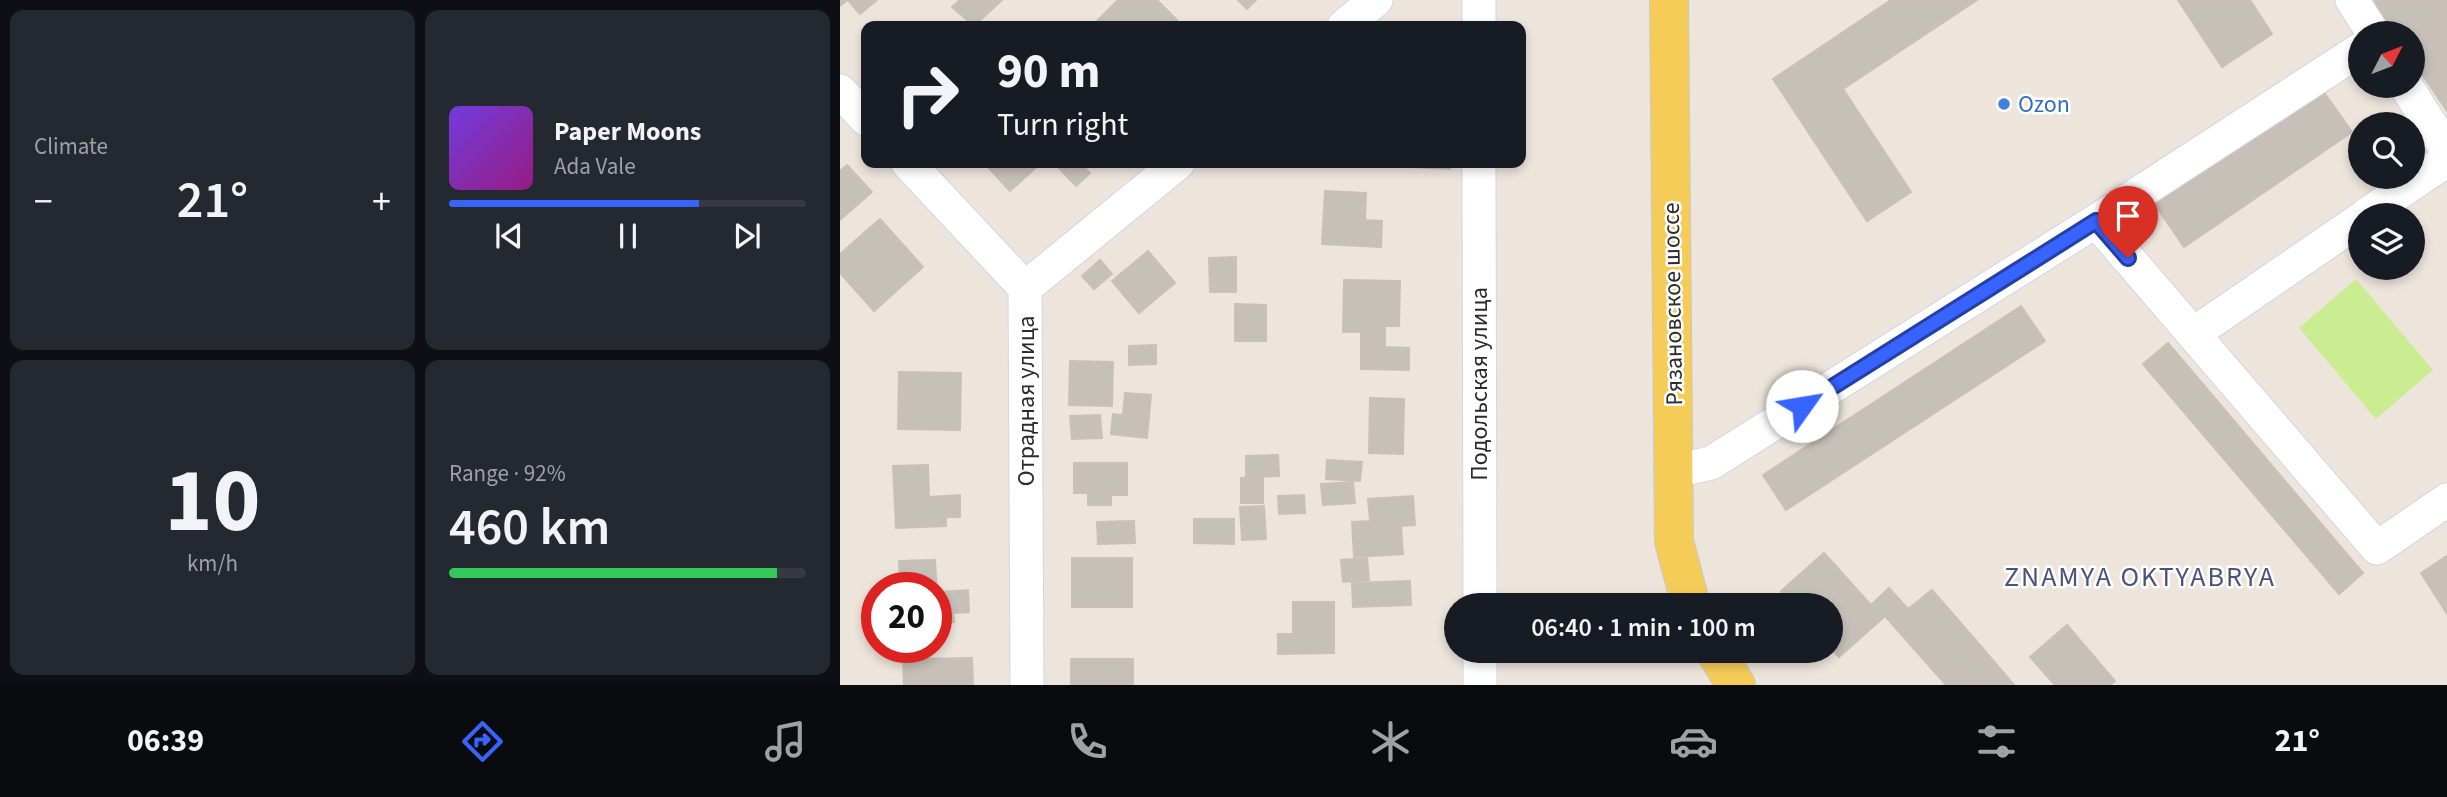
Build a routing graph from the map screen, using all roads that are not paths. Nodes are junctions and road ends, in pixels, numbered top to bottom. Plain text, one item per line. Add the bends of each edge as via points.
1 (1376, 0) edge
2 (1479, 0) edge
3 (1669, 0) edge
4 (2352, 0) edge
5 (1350, 21) edge
6 (1479, 21) edge
7 (2365, 21) edge
8 (2348, 57) edge
9 (840, 91) edge
10 (2414, 98) edge
11 (861, 114) edge
12 (2447, 150) edge
13 (2447, 160) edge
14 (913, 168) edge
15 (1172, 168) edge
16 (1479, 168) edge
17 (2384, 203) edge
18 (2096, 221) junction
19 (2348, 228) edge
20 (1025, 288) junction
21 (2193, 334) junction
22 (1674, 471) junction
23 (2447, 500) edge
24 (1480, 593) edge
25 (1688, 593) edge
26 (1480, 663) edge
27 (1722, 663) edge
28 (1027, 685) edge
29 (1480, 685) edge
30 (1736, 685) edge

1 - 5 street
2 - 6 street
3 - 22 main road, Рязановское шоссе
4 - 7 street
8 - 18 street
9 - 11 street
10 - 12 street
13 - 17 street
14 - 20 street, Отрадная улица
15 - 20 street
16 - 24 street, Подольская улица
18 - 21 street
18 - 22 street via 1711,463
19 - 21 street
20 - 28 street, Отрадная улица
21 - 23 street via 2377,548
22 - 25 main road, Рязановское шоссе via 1674,541
26 - 29 street
27 - 30 main road

